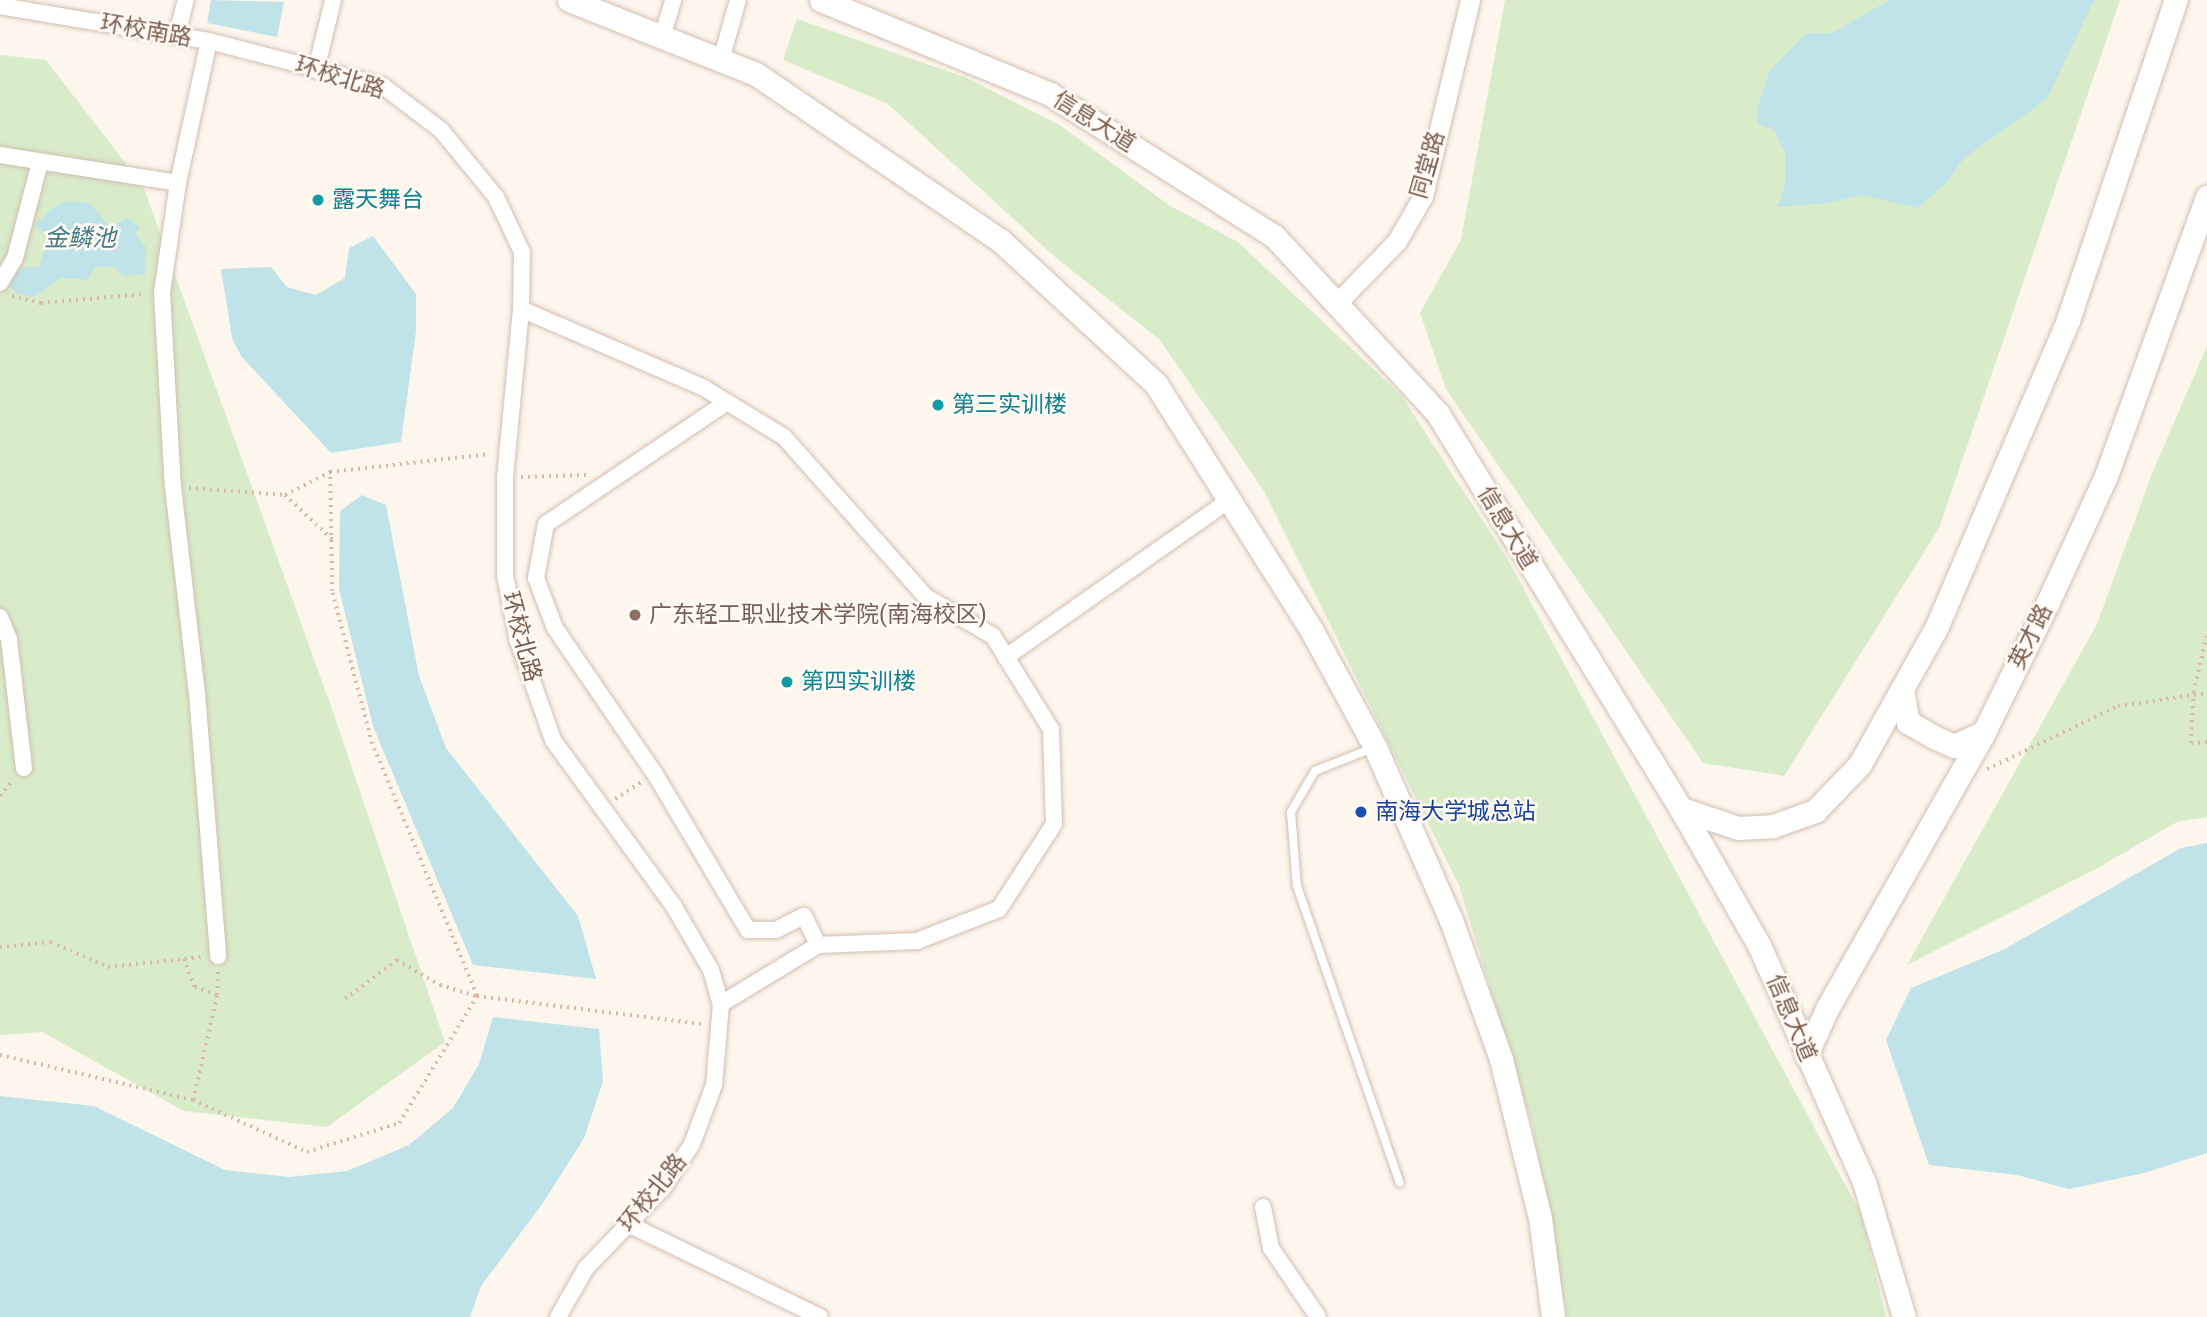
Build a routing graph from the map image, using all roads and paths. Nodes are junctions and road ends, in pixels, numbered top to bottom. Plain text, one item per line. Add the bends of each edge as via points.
1 (186, 0) edge
2 (332, 0) edge
3 (569, 0) edge
4 (673, 0) edge
5 (738, 0) edge
6 (821, 0) edge
7 (1470, 0) edge
8 (2176, 0) edge
9 (0, 6) edge
10 (177, 35) junction
11 (662, 37) junction
12 (209, 41) junction
13 (721, 60) junction
14 (316, 70) junction
15 (0, 155) edge
16 (40, 162) junction
17 (178, 183) junction
18 (2207, 197) edge
19 (4, 287) edge
20 (162, 293) junction
21 (1336, 304) junction
22 (522, 309) junction
23 (727, 402) junction
24 (506, 452) junction
25 (330, 472) junction
26 (621, 474) junction
27 (505, 477) junction
28 (173, 487) junction
29 (285, 495) junction
30 (1229, 500) junction
31 (334, 542) junction
32 (0, 617) edge
33 (2207, 636) edge
34 (1006, 657) junction
35 (1902, 689) junction
36 (2194, 692) junction
37 (2207, 693) edge
38 (1984, 732) junction
39 (2207, 742) edge
40 (1375, 747) junction
41 (24, 768) dead end
42 (655, 774) junction
43 (1954, 785) junction
44 (603, 806) junction
45 (1681, 809) junction
46 (818, 945) junction
47 (0, 947) edge
48 (218, 956) junction
49 (184, 959) junction
50 (217, 995) junction
51 (477, 996) junction
52 (345, 999) dead end
53 (721, 1004) junction
54 (718, 1026) junction
55 (0, 1055) edge
56 (1807, 1055) junction
57 (193, 1100) junction
58 (1400, 1183) dead end
59 (1263, 1207) dead end
60 (630, 1225) junction
61 (558, 1317) edge
62 (820, 1317) edge
63 (1318, 1317) edge
64 (1553, 1317) edge
65 (1904, 1317) edge

1 - 10 street
2 - 14 street
3 - 11 main road
4 - 11 street
5 - 13 street
6 - 21 main road, 信息大道 via 1050,94 1274,236
7 - 21 street, 同堂路 via 1423,196 1397,241
8 - 35 main road via 2068,320 1937,626
9 - 10 street, 环校南路
10 - 12 street, 环校南路
11 - 13 main road
12 - 14 street, 环校北路
12 - 17 street
13 - 30 main road via 756,74 1002,241 1157,384
14 - 22 street, 环校北路 via 383,86 441,130 496,197 522,253
15 - 16 street
16 - 17 street
16 - 19 street
17 - 20 street
18 - 38 main road, 英才路 via 2106,476
19 - 20 path via 15,299 41,303
20 - 28 street
21 - 45 main road, 信息大道 via 1438,414
22 - 23 street
22 - 24 street, 环校北路
23 - 26 street
23 - 34 street via 784,437 926,597 993,636
24 - 25 path
24 - 27 street, 环校北路
25 - 29 path
25 - 31 path
26 - 27 path
26 - 42 street via 546,524 536,578 555,628
27 - 44 street, 环校北路 via 505,575 518,641 554,740
28 - 29 path
28 - 48 street via 197,694
29 - 31 path
30 - 34 street
30 - 40 main road via 1312,631
31 - 51 path via 332,591 372,744
32 - 41 street via 9,639
33 - 36 path
34 - 46 street via 1051,729 1054,824 999,909 917,941
35 - 38 main road via 1908,722 1936,738 1954,746
35 - 45 main road via 1860,764 1815,811 1773,826 1738,828
36 - 37 path
36 - 39 path via 2191,743
36 - 43 path via 2118,706
38 - 43 main road, 英才路
40 - 58 lane via 1315,771 1291,812 1297,886
40 - 64 main road via 1451,920 1500,1059 1540,1218
42 - 44 path
42 - 46 street via 748,930 776,930 804,916
43 - 56 main road, 英才路 via 1828,1007
44 - 53 street, 环校北路 via 673,905 710,970
45 - 56 main road, 信息大道 via 1759,945
46 - 53 street
47 - 49 path via 51,942 108,967
48 - 49 path
48 - 50 path
49 - 50 path via 195,988
50 - 57 path
51 - 52 path via 440,985 397,960
51 - 54 path
51 - 57 path via 399,1123 307,1152
53 - 54 street, 环校北路
54 - 60 street, 环校北路 via 714,1085 692,1144 664,1187
55 - 57 path
56 - 65 main road, 信息大道 via 1864,1182
59 - 63 street via 1271,1248
60 - 61 street, 环校北路 via 586,1268
60 - 62 street

